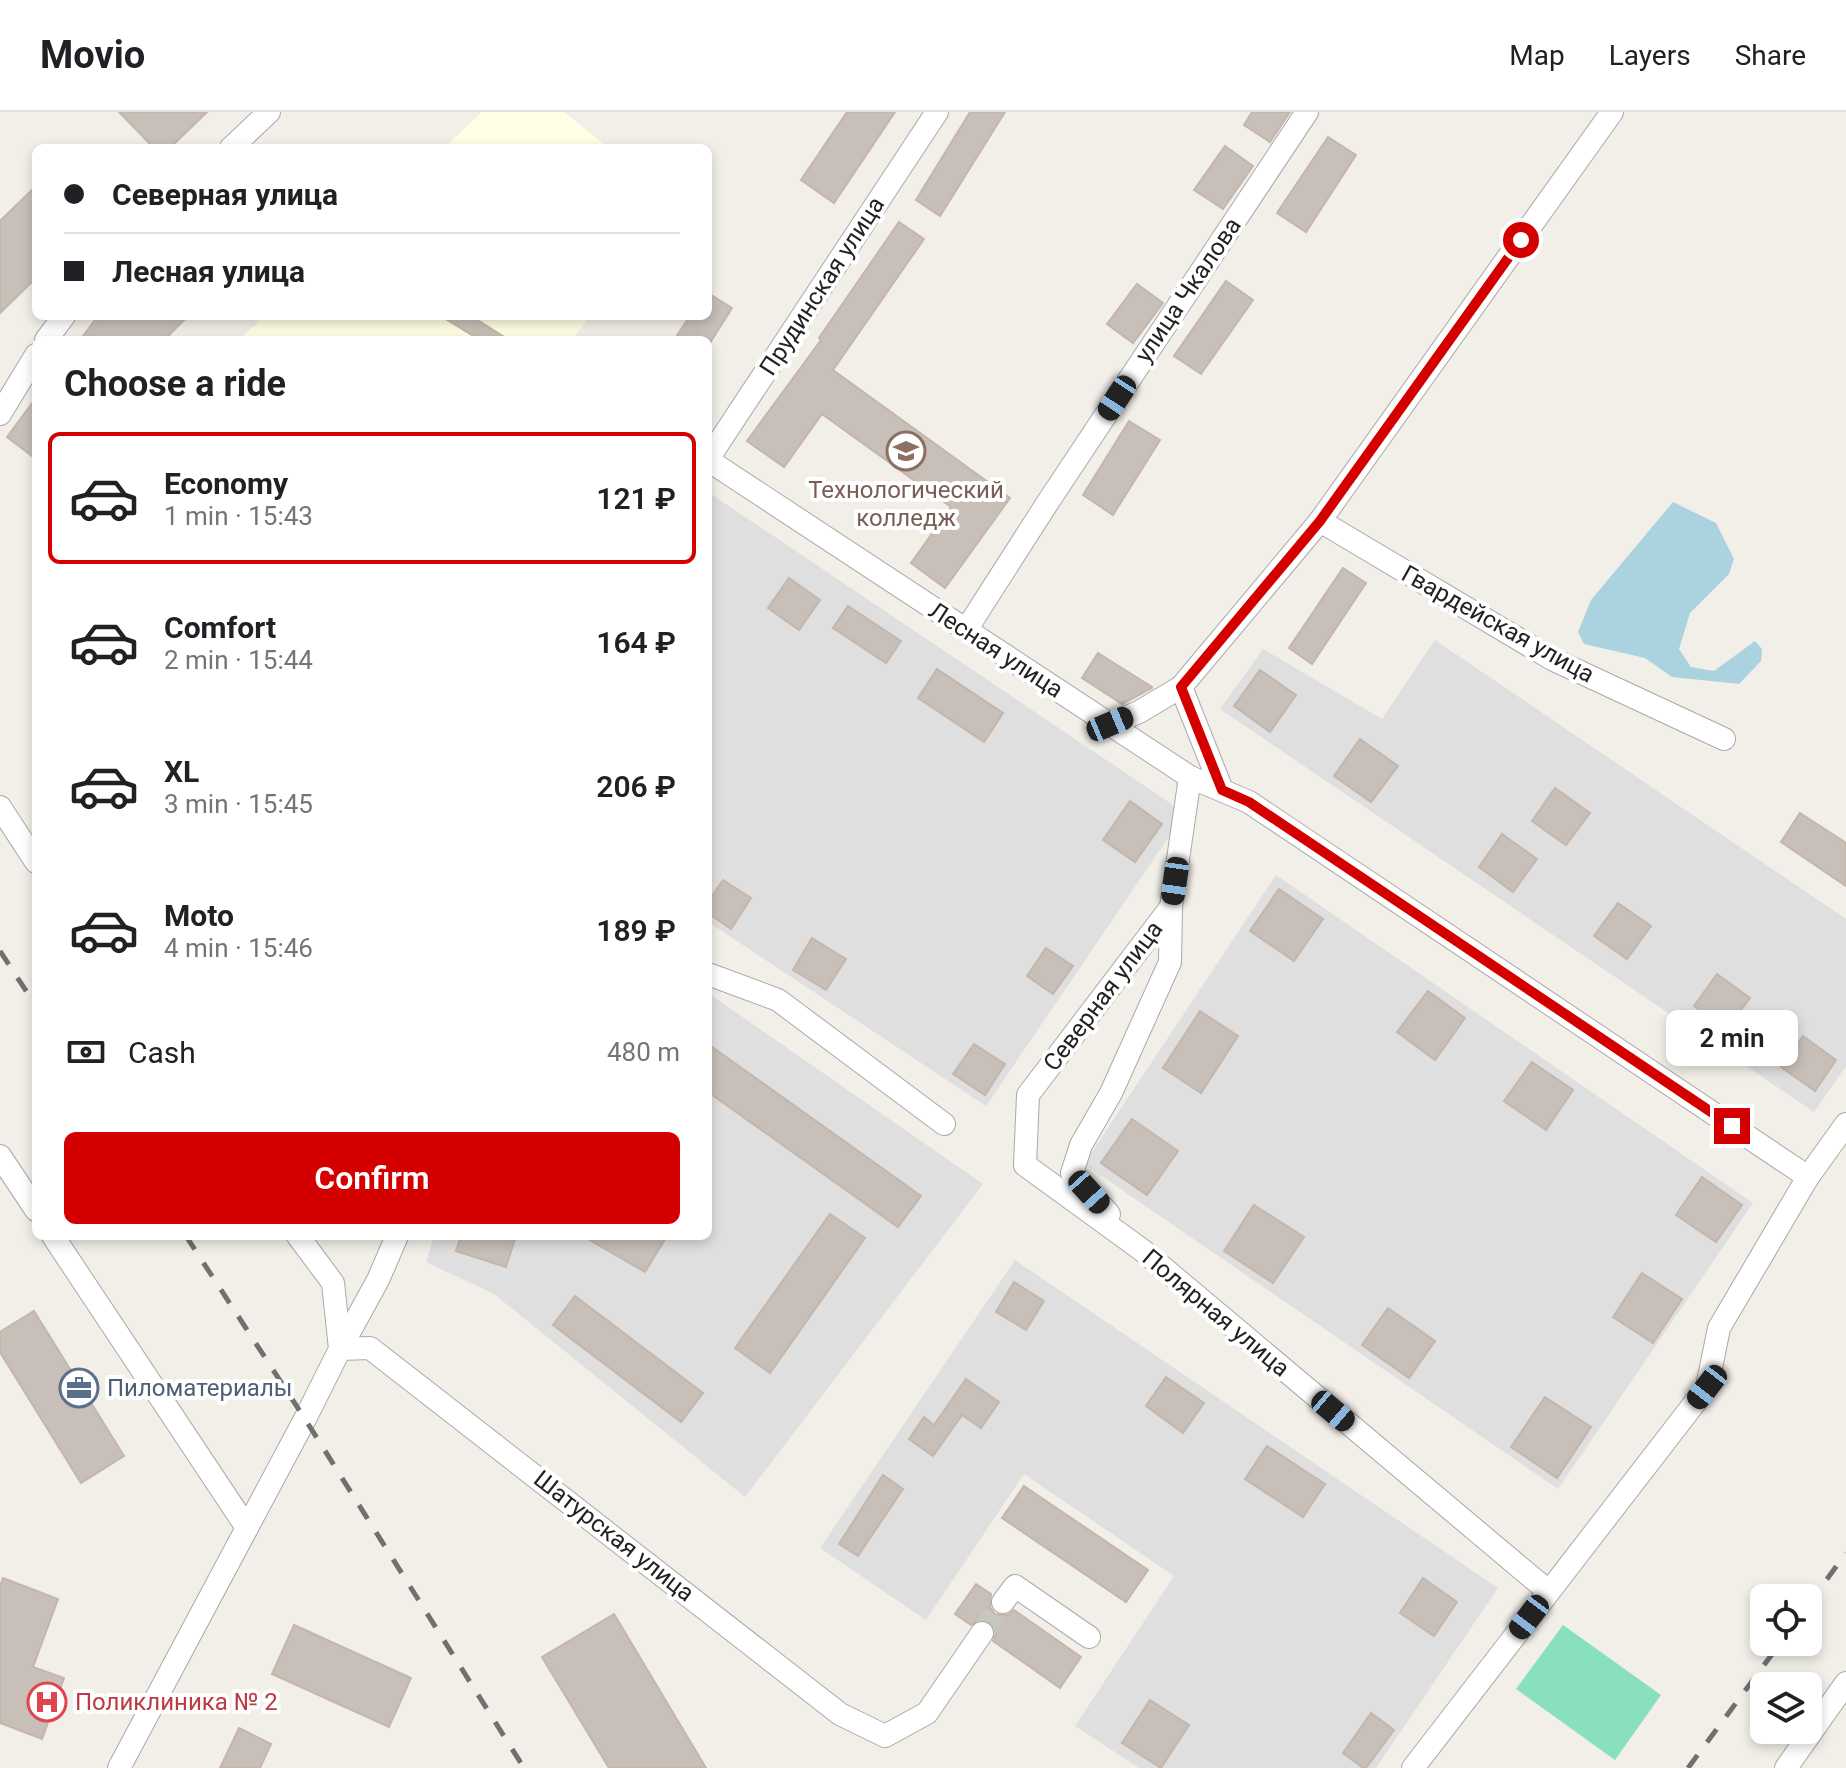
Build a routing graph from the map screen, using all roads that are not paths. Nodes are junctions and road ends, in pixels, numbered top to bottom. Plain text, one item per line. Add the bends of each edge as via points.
1 (269, 112) edge
2 (937, 112) edge
3 (1307, 112) edge
4 (1612, 112) edge
5 (235, 144) edge
6 (32, 362) edge
7 (0, 414) edge
8 (712, 454) edge
9 (712, 463) edge
10 (1320, 521) junction
11 (966, 630) junction
12 (1181, 687) junction
13 (1110, 724) junction
14 (1724, 739) dead end
15 (1190, 777) junction
16 (1222, 790) junction
17 (0, 807) edge
18 (32, 856) edge
19 (1171, 907) junction
20 (712, 975) edge
21 (944, 1124) dead end
22 (1846, 1124) edge
23 (0, 1156) edge
24 (1025, 1165) joint
25 (1808, 1177) junction
26 (32, 1204) edge
27 (56, 1240) edge
28 (301, 1240) edge
29 (395, 1240) edge
30 (1142, 1250) junction
31 (340, 1349) junction
32 (247, 1528) junction
33 (1548, 1591) junction
34 (1003, 1602) dead end
35 (982, 1633) tunnel mouth
36 (1089, 1637) dead end
37 (1846, 1683) edge
38 (1789, 1767) edge
39 (119, 1768) edge
40 (1413, 1768) edge

1 - 5 street
2 - 8 street, Прудинская улица
3 - 11 street, улица Чкалова
4 - 10 street
6 - 7 street
9 - 11 street, Лесная улица
10 - 12 street
10 - 14 street, Гвардейская улица via 1552,659
11 - 13 street, Лесная улица
12 - 13 street
12 - 16 street
13 - 15 street, Лесная улица
15 - 16 street, Лесная улица
15 - 19 street, Северная улица
16 - 25 street, Лесная улица via 1249,802
17 - 18 street
19 - 24 street, Северная улица via 1028,1095
19 - 30 street via 1170,962 1072,1173
20 - 21 street via 778,1000
22 - 25 street
23 - 26 street
24 - 30 street, Полярная улица
25 - 33 street via 1719,1328 1707,1387
27 - 32 street
28 - 31 street via 333,1283
29 - 31 street
30 - 33 street, Полярная улица
31 - 32 street
31 - 35 street, Шатурская улица via 370,1348 840,1714 885,1736 927,1713
32 - 39 street
33 - 40 street
34 - 36 street via 1015,1586
37 - 38 street

